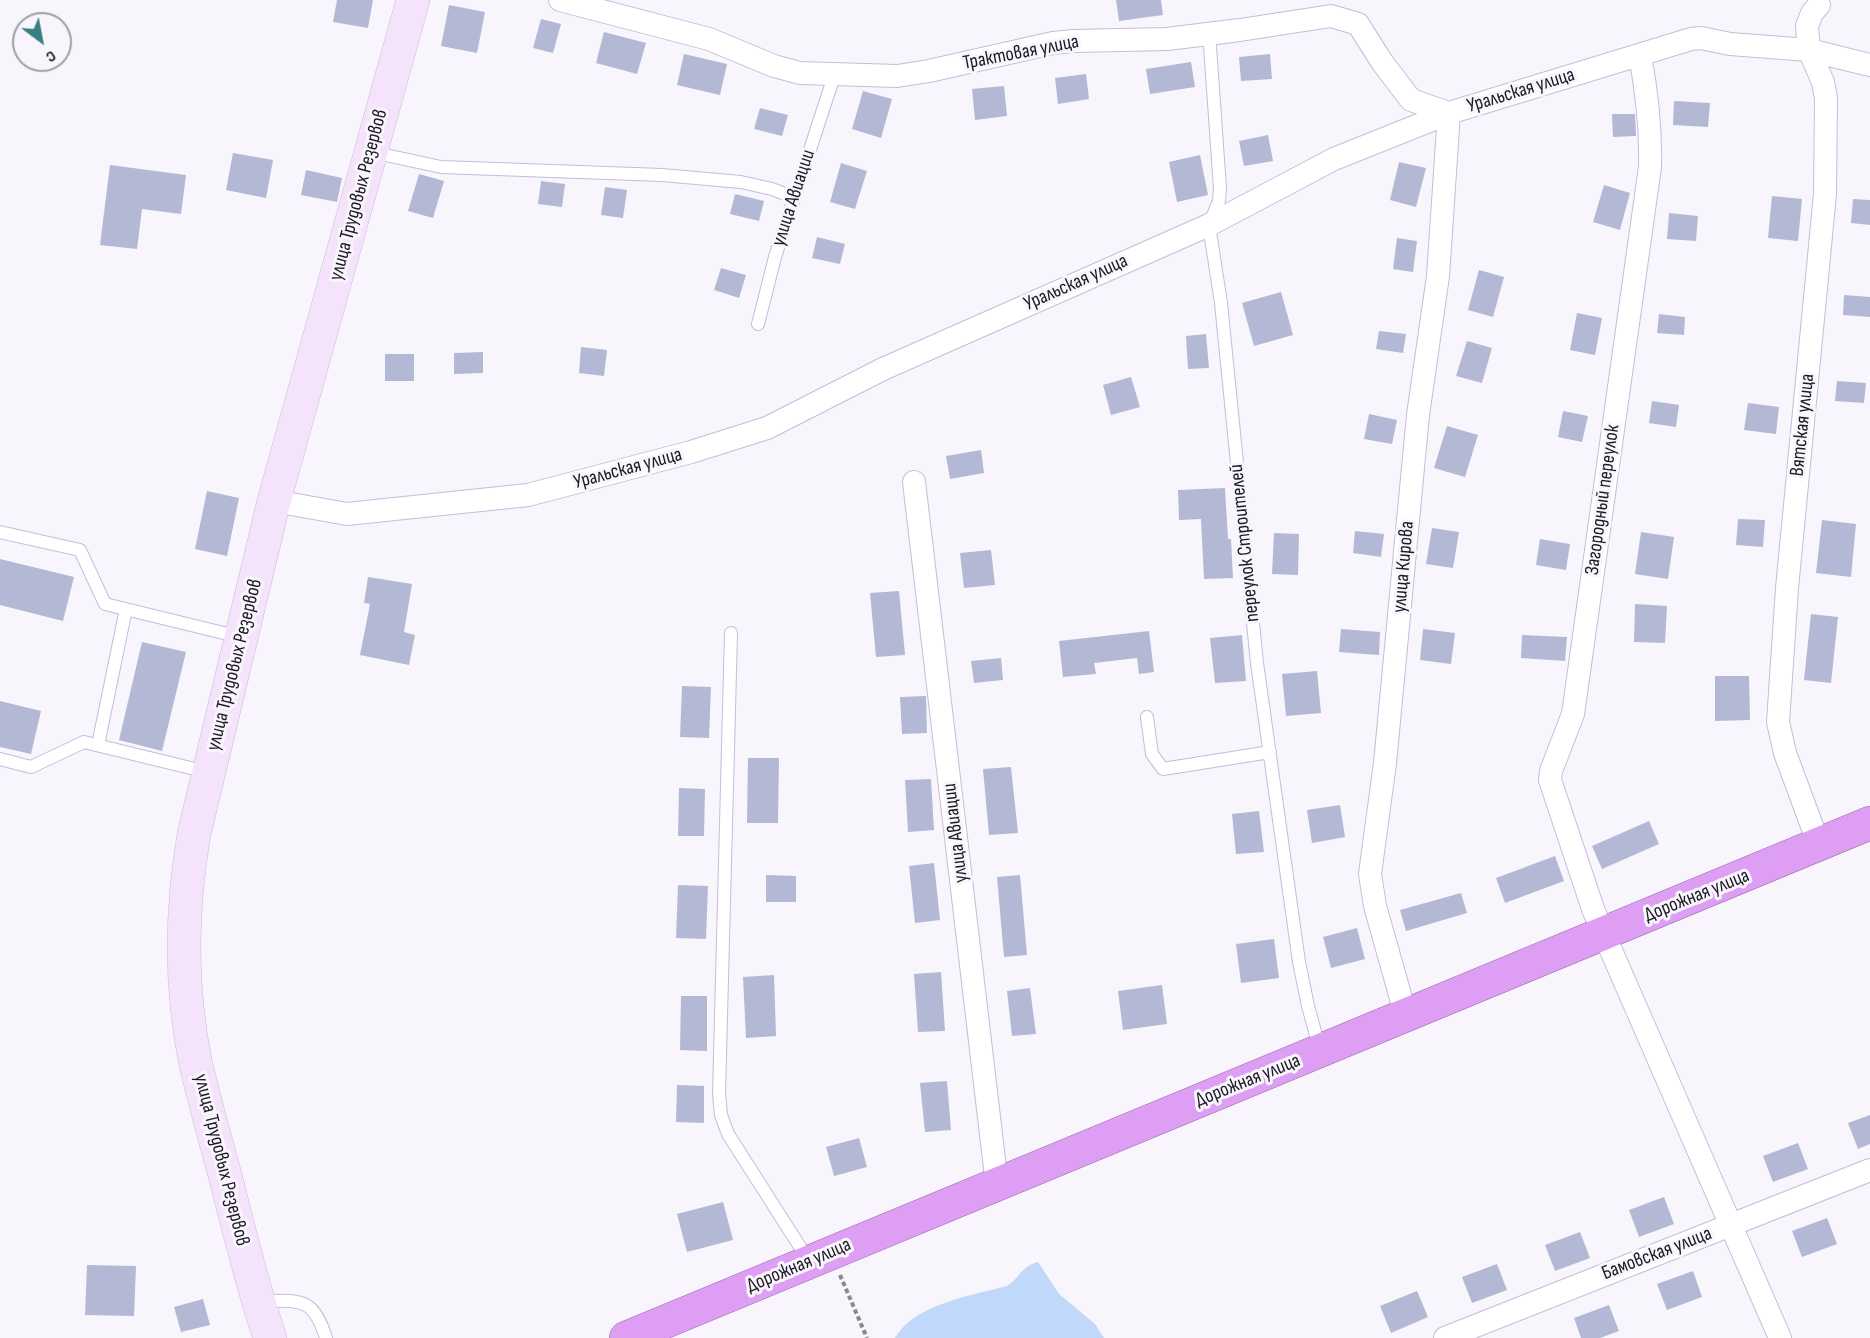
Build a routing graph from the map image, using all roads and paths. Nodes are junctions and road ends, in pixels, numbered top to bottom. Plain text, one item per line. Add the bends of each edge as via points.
1 (413, 0) edge
2 (560, 0) edge
3 (1818, 4) dead end
4 (1209, 33) junction
5 (1809, 50) junction
6 (1640, 55) junction
7 (1870, 65) edge
8 (834, 73) junction
9 (1449, 113) junction
10 (371, 151) junction
11 (795, 198) junction
12 (1209, 225) junction
13 (758, 324) dead end
14 (914, 482) dead end
15 (274, 501) junction
16 (0, 532) edge
17 (126, 609) junction
18 (731, 633) dead end
19 (241, 638) junction
20 (1147, 717) dead end
21 (98, 745) junction
22 (1270, 752) junction
23 (0, 759) edge
24 (209, 773) junction
25 (1870, 824) edge
26 (1819, 845) junction
27 (1605, 934) junction
28 (1406, 1016) junction
29 (1321, 1051) junction
30 (1870, 1170) edge
31 (997, 1185) junction
32 (1731, 1225) junction
33 (820, 1257) junction
34 (257, 1301) junction
35 (270, 1338) edge
36 (326, 1338) edge
37 (626, 1338) edge
38 (867, 1338) edge
39 (1445, 1338) edge
40 (1780, 1338) edge

1 - 10 main road, улица Трудовых Резервов
2 - 8 street, Трактовая улица via 709,39 800,73
3 - 5 street, Вятская улица via 1807,26
4 - 8 street, Трактовая улица via 1142,41 1053,43 897,76
4 - 9 street, Трактовая улица via 1331,16 1358,24 1411,100
4 - 12 lane, переулок Строителей via 1220,188
5 - 6 street, Уральская улица via 1701,38
5 - 7 street, Уральская улица
5 - 26 street, Вятская улица via 1826,98 1825,194 1778,722 1785,753
6 - 9 street, Уральская улица
6 - 27 street, Загородный переулок via 1649,106 1650,167 1573,714 1550,780 1589,899
8 - 11 lane, улица Авиации
9 - 12 street, Уральская улица via 1334,159
9 - 28 street, улица Кирова via 1438,276 1418,415 1371,873 1375,906
10 - 11 lane via 441,167 662,175 741,182
10 - 15 main road, улица Трудовых Резервов
11 - 13 lane, улица Авиации
12 - 15 street, Уральская улица via 883,369 767,428 691,452 528,495 347,514
12 - 22 lane, переулок Строителей
14 - 31 street, улица Авиации
15 - 19 main road, улица Трудовых Резервов
16 - 17 lane via 80,550 105,604
17 - 19 lane
17 - 21 lane
18 - 33 lane via 721,1115 739,1153
19 - 24 main road, улица Трудовых Резервов
20 - 22 lane via 1152,754 1163,769
21 - 23 lane via 84,742 31,767
21 - 24 lane
22 - 29 lane, переулок Строителей via 1299,962
24 - 34 main road, улица Трудовых Резервов via 185,892 189,1022 196,1064
25 - 26 highway, Дорожная улица
26 - 27 highway, Дорожная улица
27 - 28 highway, Дорожная улица
27 - 32 street, Загородный переулок
28 - 29 highway, Дорожная улица
29 - 31 highway, Дорожная улица
30 - 32 street, Бамовская улица
31 - 33 highway, Дорожная улица
32 - 39 street, Бамовская улица
32 - 40 street, Загородный переулок
33 - 37 highway, Дорожная улица
33 - 38 path
34 - 35 main road, улица Трудовых Резервов
34 - 36 lane via 307,1304 317,1314

